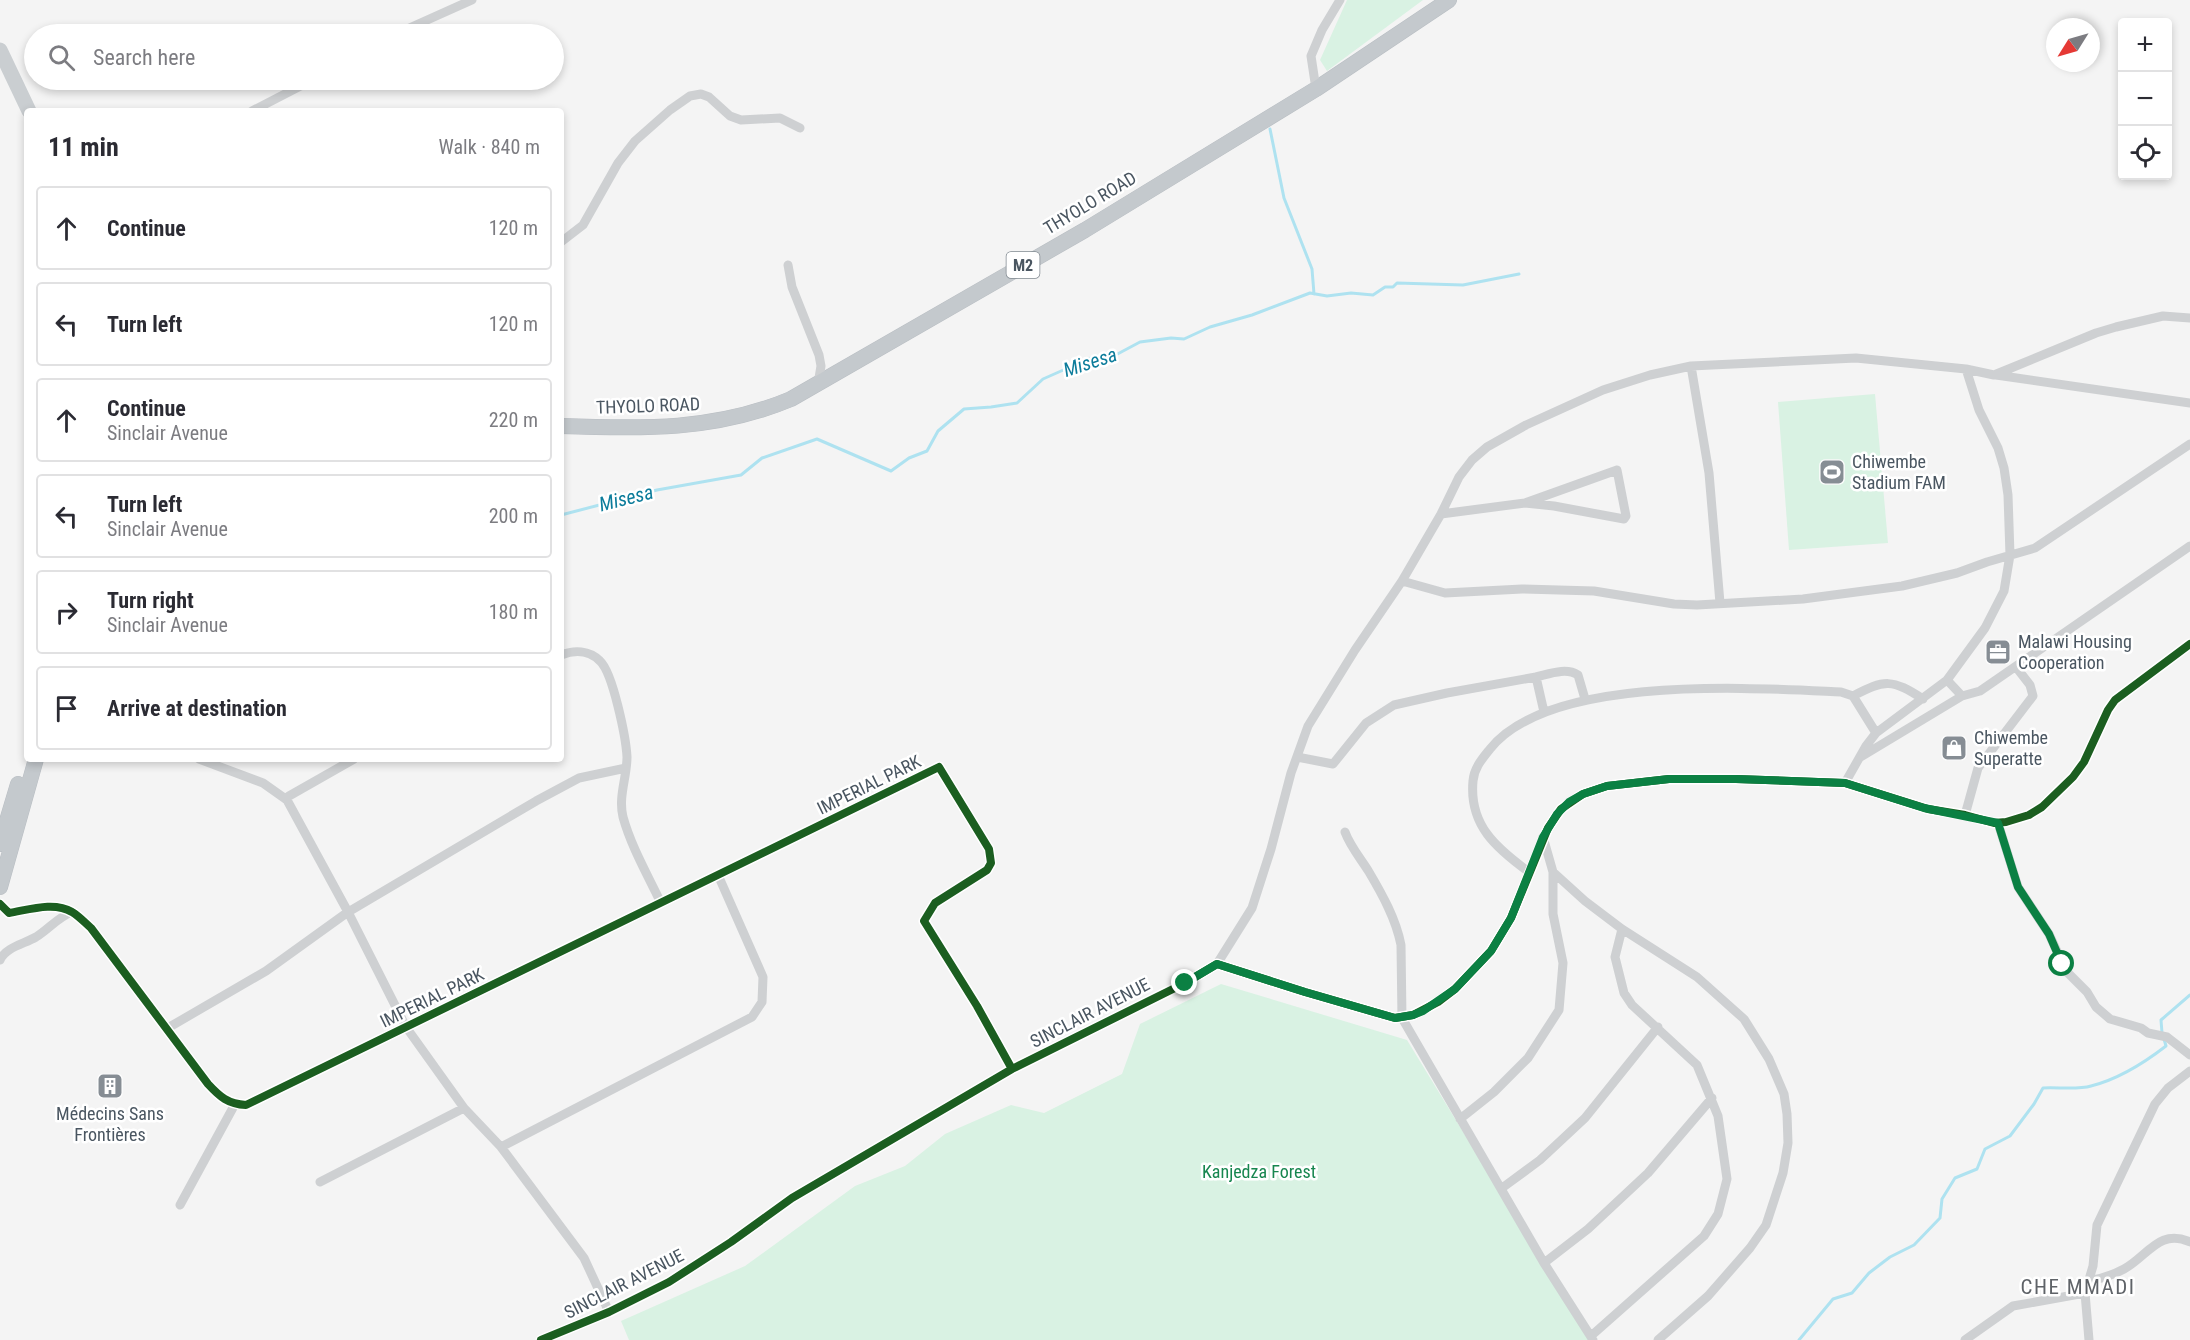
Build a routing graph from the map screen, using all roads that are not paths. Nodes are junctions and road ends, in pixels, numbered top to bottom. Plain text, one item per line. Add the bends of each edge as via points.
1 (472, 0) edge
2 (1340, 0) edge
3 (1449, 0) edge
4 (418, 24) edge
5 (0, 50) edge
6 (1316, 89) junction
7 (293, 90) edge
8 (28, 108) edge
9 (258, 108) edge
10 (800, 128) dead end
11 (564, 241) edge
12 (788, 265) dead end
13 (2190, 318) edge
14 (1691, 366) junction
15 (1966, 369) junction
16 (1994, 375) junction
17 (818, 384) junction
18 (2190, 403) edge
19 (564, 426) edge
20 (2190, 444) edge
21 (1525, 503) junction
22 (1441, 514) junction
23 (2190, 546) edge
24 (2010, 555) junction
25 (1402, 581) junction
26 (1720, 603) junction
27 (2190, 644) edge
28 (564, 654) edge
29 (2016, 667) junction
30 (1536, 677) junction
31 (1947, 680) junction
32 (1853, 696) junction
33 (1962, 696) junction
34 (1585, 699) junction
35 (1923, 699) junction
36 (1544, 712) junction
37 (1876, 733) junction
38 (1297, 757) junction
39 (1859, 758) junction
40 (25, 762) edge
41 (35, 762) edge
42 (207, 762) edge
43 (349, 762) edge
44 (626, 768) junction
45 (1845, 783) junction
46 (287, 800) junction
47 (1965, 815) junction
48 (1998, 823) junction
49 (1345, 832) dead end
50 (1543, 837) junction
51 (0, 844) edge
52 (1529, 872) junction
53 (1553, 872) junction
54 (718, 875) junction
55 (0, 887) edge
56 (660, 902) junction
57 (0, 904) edge
58 (72, 912) junction
59 (348, 912) junction
60 (1622, 929) junction
61 (0, 960) edge
62 (1217, 964) junction
63 (1402, 1018) junction
64 (406, 1027) junction
65 (1658, 1027) junction
66 (166, 1029) junction
67 (2190, 1055) edge
68 (1012, 1069) junction
69 (2190, 1071) edge
70 (1712, 1098) junction
71 (235, 1104) junction
72 (464, 1108) junction
73 (1460, 1119) junction
74 (501, 1147) junction
75 (320, 1182) dead end
76 (1502, 1188) junction
77 (180, 1205) dead end
78 (2190, 1242) edge
79 (1545, 1263) junction
80 (2088, 1281) junction
81 (2085, 1293) junction
82 (609, 1312) junction
83 (1592, 1338) edge
84 (541, 1340) edge
85 (1658, 1340) edge
86 (1965, 1340) edge
87 (2089, 1340) edge

1 - 4 street
2 - 6 street via 1311,56
3 - 6 highway, THYOLO ROAD / M2
5 - 8 main road
6 - 17 highway, THYOLO ROAD / M2 via 1085,230
7 - 9 street
10 - 11 street via 780,118 741,120 730,116 709,97 690,96 635,141 583,225
12 - 17 street via 792,287 819,355
13 - 16 street via 2163,315 2116,327
14 - 15 street via 1856,358
14 - 22 street via 1603,390 1509,433 1473,460
14 - 26 street via 1709,473
15 - 16 street
15 - 24 street via 2002,460 2008,495
16 - 18 street
17 - 19 highway, THYOLO ROAD / M2 via 775,406 717,422 664,428
20 - 24 street via 2035,548
21 - 21 street via 1624,519 1626,516 1616,470
21 - 22 street
22 - 25 street
23 - 29 street
24 - 26 street via 1948,576 1902,586 1803,599
24 - 31 street via 2006,584 1996,609
25 - 26 street via 1444,593 1581,591 1684,605
25 - 38 street via 1308,726
27 - 48 street via 2115,700 2080,769 2054,797 2029,815
28 - 44 street via 581,651 604,666 625,737
29 - 33 street via 1980,691
29 - 47 street via 2032,688 2032,696 1978,768
30 - 34 street via 1576,673
30 - 36 street
30 - 38 street via 1394,705 1366,723 1333,764
31 - 33 street
31 - 35 street
32 - 34 street via 1841,692 1732,688
32 - 35 street via 1884,682 1903,687
32 - 37 street
33 - 39 street
34 - 36 street
35 - 37 street
36 - 52 street via 1495,743 1478,764 1472,785 1472,802 1479,822 1506,855
37 - 39 street
38 - 62 street via 1252,908
39 - 45 street
40 - 51 highway
41 - 55 highway
42 - 46 street via 263,783
43 - 46 street
44 - 56 street via 623,815
44 - 59 street via 579,778
45 - 47 street via 1924,808
45 - 50 street via 1669,779 1607,786 1569,802
46 - 59 street
47 - 48 street
48 - 67 street via 2018,887 2049,934 2066,971 2110,1019 2167,1037
49 - 63 street via 1398,933
50 - 52 street
50 - 53 street
52 - 63 street via 1511,918 1481,962 1438,1002
53 - 60 street
53 - 73 street via 1553,914 1563,963 1559,1010 1528,1058
54 - 56 street, IMPERIAL PARK
54 - 68 street, IMPERIAL PARK via 939,767 989,849 991,863 987,870 935,903 924,921
54 - 74 street via 763,977 762,1002 752,1017
56 - 64 street, IMPERIAL PARK
57 - 58 street via 9,913 45,907
58 - 61 street
58 - 66 street via 91,928
59 - 64 street
59 - 66 street via 266,971
60 - 65 street via 1615,957 1624,993
60 - 85 street via 1697,977 1748,1023 1781,1083 1787,1114 1783,1173 1766,1226 1708,1296
62 - 63 street
62 - 68 street, SINCLAIR AVENUE
63 - 73 street
64 - 71 street, IMPERIAL PARK via 246,1105
64 - 72 street
65 - 70 street via 1695,1061
65 - 76 street via 1585,1118 1540,1160
66 - 71 street via 208,1084
68 - 82 street, SINCLAIR AVENUE via 792,1198 669,1282
69 - 80 street via 2161,1096 2146,1120 2097,1225
70 - 79 street via 1648,1173
70 - 83 street via 1727,1175 1715,1220 1697,1244
71 - 77 street
72 - 74 street
72 - 75 street
73 - 76 street
74 - 82 street via 584,1258
76 - 79 street
78 - 80 street via 2162,1240 2124,1270
79 - 83 street
80 - 81 street
81 - 86 street via 2013,1306
81 - 87 street
82 - 84 street, SINCLAIR AVENUE

